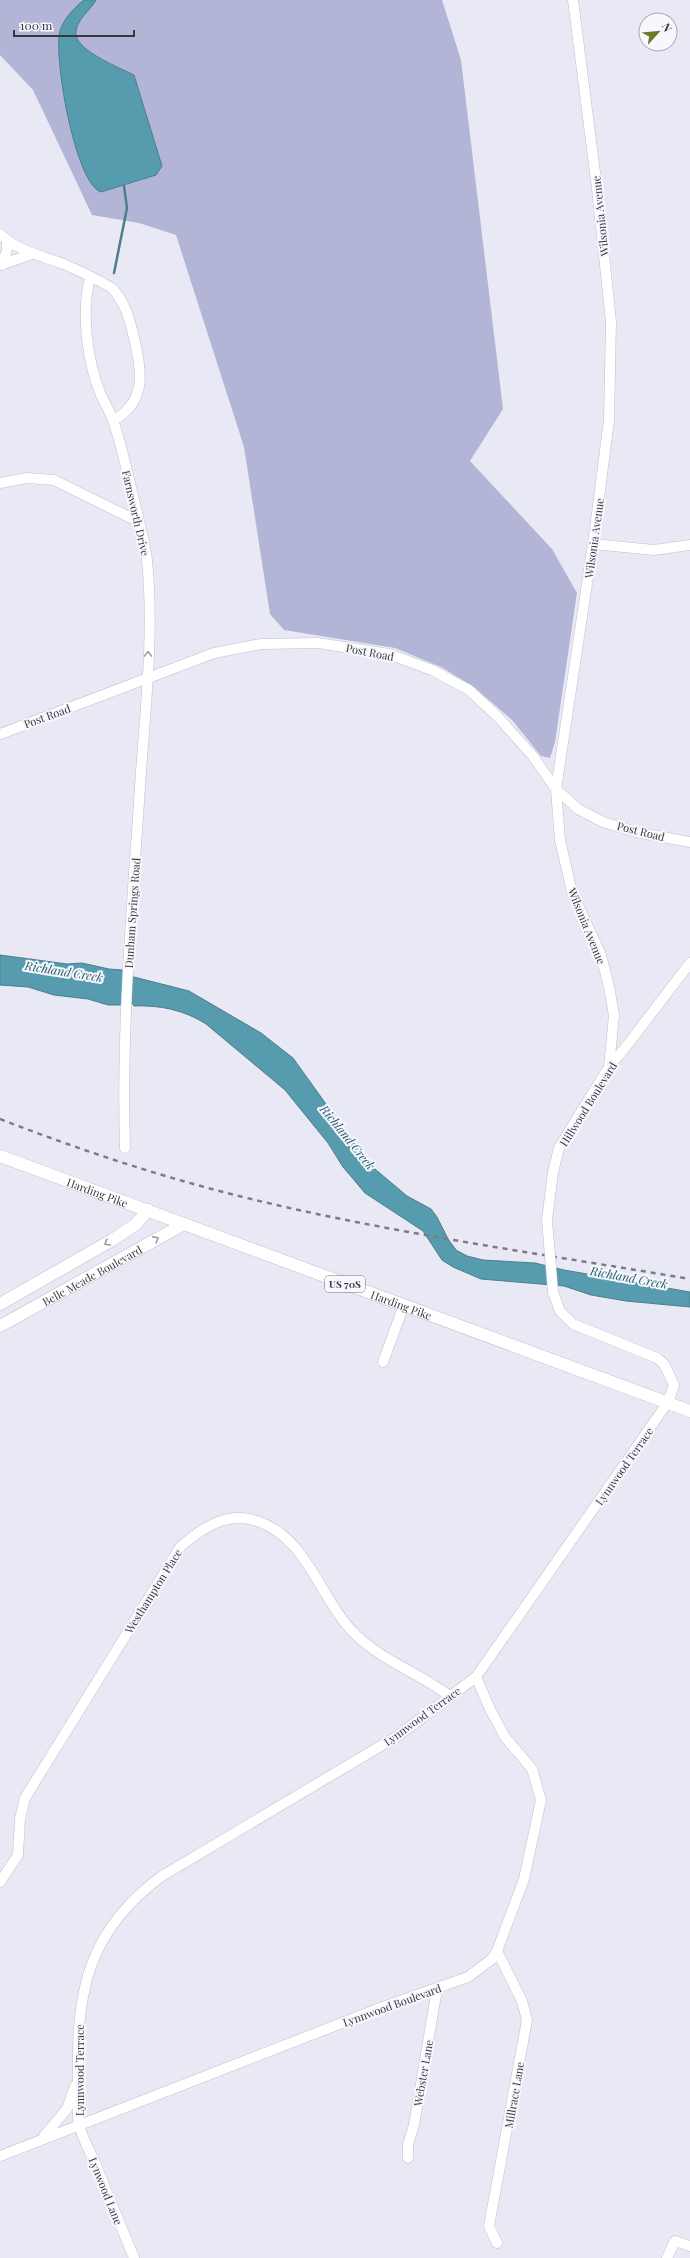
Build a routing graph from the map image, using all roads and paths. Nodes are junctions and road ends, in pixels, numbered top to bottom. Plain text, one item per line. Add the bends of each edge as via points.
1 (573, 0) edge
2 (3, 237) edge
3 (32, 254) junction
4 (1, 265) edge
5 (90, 278) junction
6 (114, 420) junction
7 (0, 483) edge
8 (139, 522) junction
9 (593, 544) junction
10 (690, 545) edge
11 (148, 679) junction
12 (0, 734) edge
13 (556, 789) junction
14 (690, 842) edge
15 (690, 963) edge
16 (609, 1067) junction
17 (125, 1148) dead end
18 (0, 1156) edge
19 (148, 1210) junction
20 (184, 1224) junction
21 (70, 1264) junction
22 (80, 1281) junction
23 (553, 1292) joint
24 (4, 1302) edge
25 (404, 1305) junction
26 (18, 1316) junction
27 (0, 1326) edge
28 (383, 1362) dead end
29 (668, 1402) junction
30 (690, 1411) edge
31 (476, 1677) junction
32 (451, 1697) junction
33 (0, 1882) edge
34 (497, 1951) junction
35 (437, 1989) junction
36 (78, 2075) junction
37 (79, 2124) junction
38 (39, 2140) junction
39 (0, 2156) edge
40 (408, 2158) dead end
41 (497, 2243) dead end
42 (690, 2246) edge
43 (134, 2258) edge
44 (667, 2258) edge

1 - 9 street, Wilsonia Avenue via 611,322 609,420
2 - 3 street
2 - 4 street via 7,250
3 - 4 street
3 - 5 street via 66,265
5 - 6 street, Farnsworth Drive via 86,294 91,367
5 - 6 street via 112,288 122,301 129,317 141,366 133,404
6 - 8 street, Farnsworth Drive
7 - 8 street via 27,478 54,480
11 -> 8 street, Farnsworth Drive via 150,603 146,546
9 - 10 street via 654,550
9 - 13 street, Wilsonia Avenue
11 - 12 street, Post Road
11 - 13 street, Post Road via 214,652 261,644 318,644 389,654 432,670 469,690 497,716 527,750
11 - 17 street, Dunham Springs Road via 128,970
13 - 14 street, Post Road via 578,809 603,822 636,832
13 - 16 street, Wilsonia Avenue via 560,840 572,892 602,955 609,987 614,1015
15 - 16 street, Hillwood Boulevard
16 - 23 street, Hillwood Boulevard, bridge via 559,1148 553,1172 547,1220
18 - 19 main road, Harding Pike / US 70S
19 - 20 main road, Harding Pike / US 70S
19 -> 21 main road, Belle Meade Boulevard via 136,1224
22 -> 20 main road, Belle Meade Boulevard
20 - 25 main road, Harding Pike / US 70S
21 - 22 main road
21 - 24 main road, Belle Meade Boulevard
22 - 26 main road, Belle Meade Boulevard
23 - 29 street, Lynnwood Terrace via 560,1311 573,1324 657,1358 664,1364 674,1386
24 - 26 main road
25 - 28 street
25 - 29 main road, Harding Pike / US 70S
26 - 27 main road, Belle Meade Boulevard
29 - 30 main road, Harding Pike / US 70S
29 - 31 street, Lynnwood Terrace
31 - 32 street, Lynnwood Terrace
31 - 34 street, Lynnwood Boulevard via 505,1736 532,1769 541,1800 524,1879
32 - 33 street, Westhampton Place via 432,1682 373,1651 353,1632 336,1611 297,1548 280,1532 244,1517 219,1520 198,1531 181,1546 25,1798 20,1819 18,1855
32 - 36 street, Lynnwood Terrace via 399,1735 162,1876 141,1892 106,1935 92,1963 82,1994 77,2033
34 - 35 street, Lynnwood Boulevard via 492,1959 468,1977
34 - 41 street, Millrace Lane via 522,2001 527,2020 489,2226
35 - 37 street, Lynnwood Boulevard via 383,2007
35 - 40 street, Webster Lane via 414,2125 408,2144
36 - 37 street, Lynnwood Terrace
36 - 38 street via 67,2109
37 - 38 street, Lynnwood Boulevard
37 - 43 street, Lynwood Lane
38 - 39 street, Lynnwood Boulevard
42 - 44 street via 675,2241

